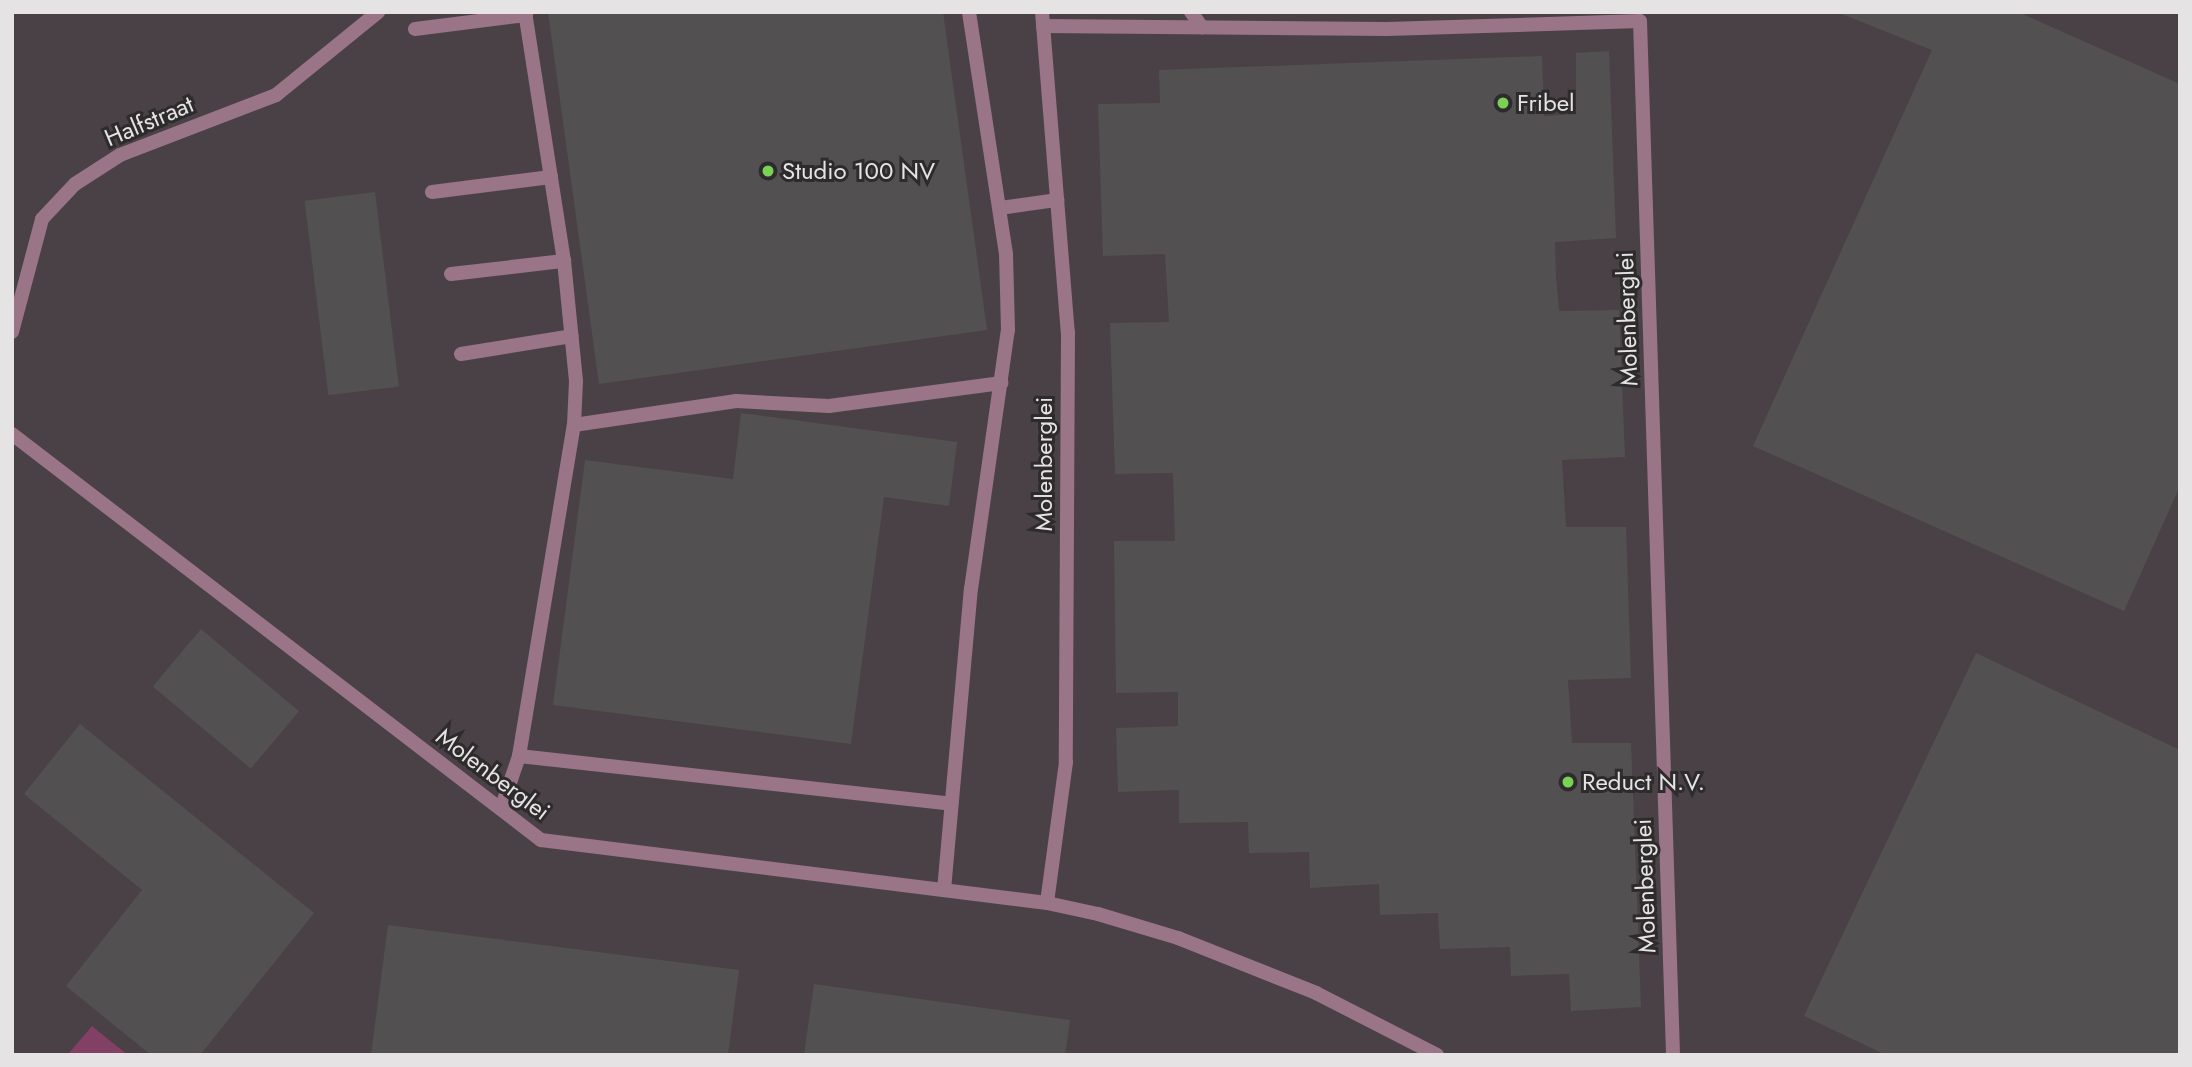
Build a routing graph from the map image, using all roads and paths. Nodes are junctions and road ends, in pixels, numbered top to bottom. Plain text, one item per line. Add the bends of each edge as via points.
1 (378, 12) edge
2 (969, 12) edge
3 (1191, 12) edge
4 (525, 13) edge
5 (1042, 19) edge
6 (1202, 27) junction
7 (415, 29) dead end
8 (551, 177) junction
9 (432, 192) dead end
10 (1057, 200) junction
11 (1000, 208) junction
12 (564, 261) junction
13 (451, 274) dead end
14 (12, 332) edge
15 (572, 336) junction
16 (461, 354) dead end
17 (1001, 383) junction
18 (574, 425) junction
19 (12, 433) edge
20 (519, 756) junction
21 (951, 804) junction
22 (501, 809) junction
23 (944, 890) junction
24 (1047, 903) junction
25 (1437, 1055) edge
26 (1673, 1055) edge

1 - 14 street, Halfstraat via 276,95 120,155 75,184 42,219
2 - 11 street
3 - 6 street
4 - 7 street
4 - 8 street
5 - 6 street, Molenberglei
5 - 10 street, Molenberglei
6 - 26 street, Molenberglei via 1387,29 1640,21
8 - 9 street
8 - 12 street
10 - 11 street
10 - 24 street, Molenberglei via 1068,332 1066,762
11 - 17 street via 1008,330
12 - 13 street
12 - 15 street
15 - 16 street
15 - 18 street
17 - 18 street via 829,406 736,401
17 - 21 street via 971,589
18 - 20 street
19 - 22 street, Molenberglei
20 - 21 street
20 - 22 street
21 - 23 street
22 - 23 street, Molenberglei via 541,840
23 - 24 street, Molenberglei
24 - 25 street, Molenberglei via 1178,938 1316,993

